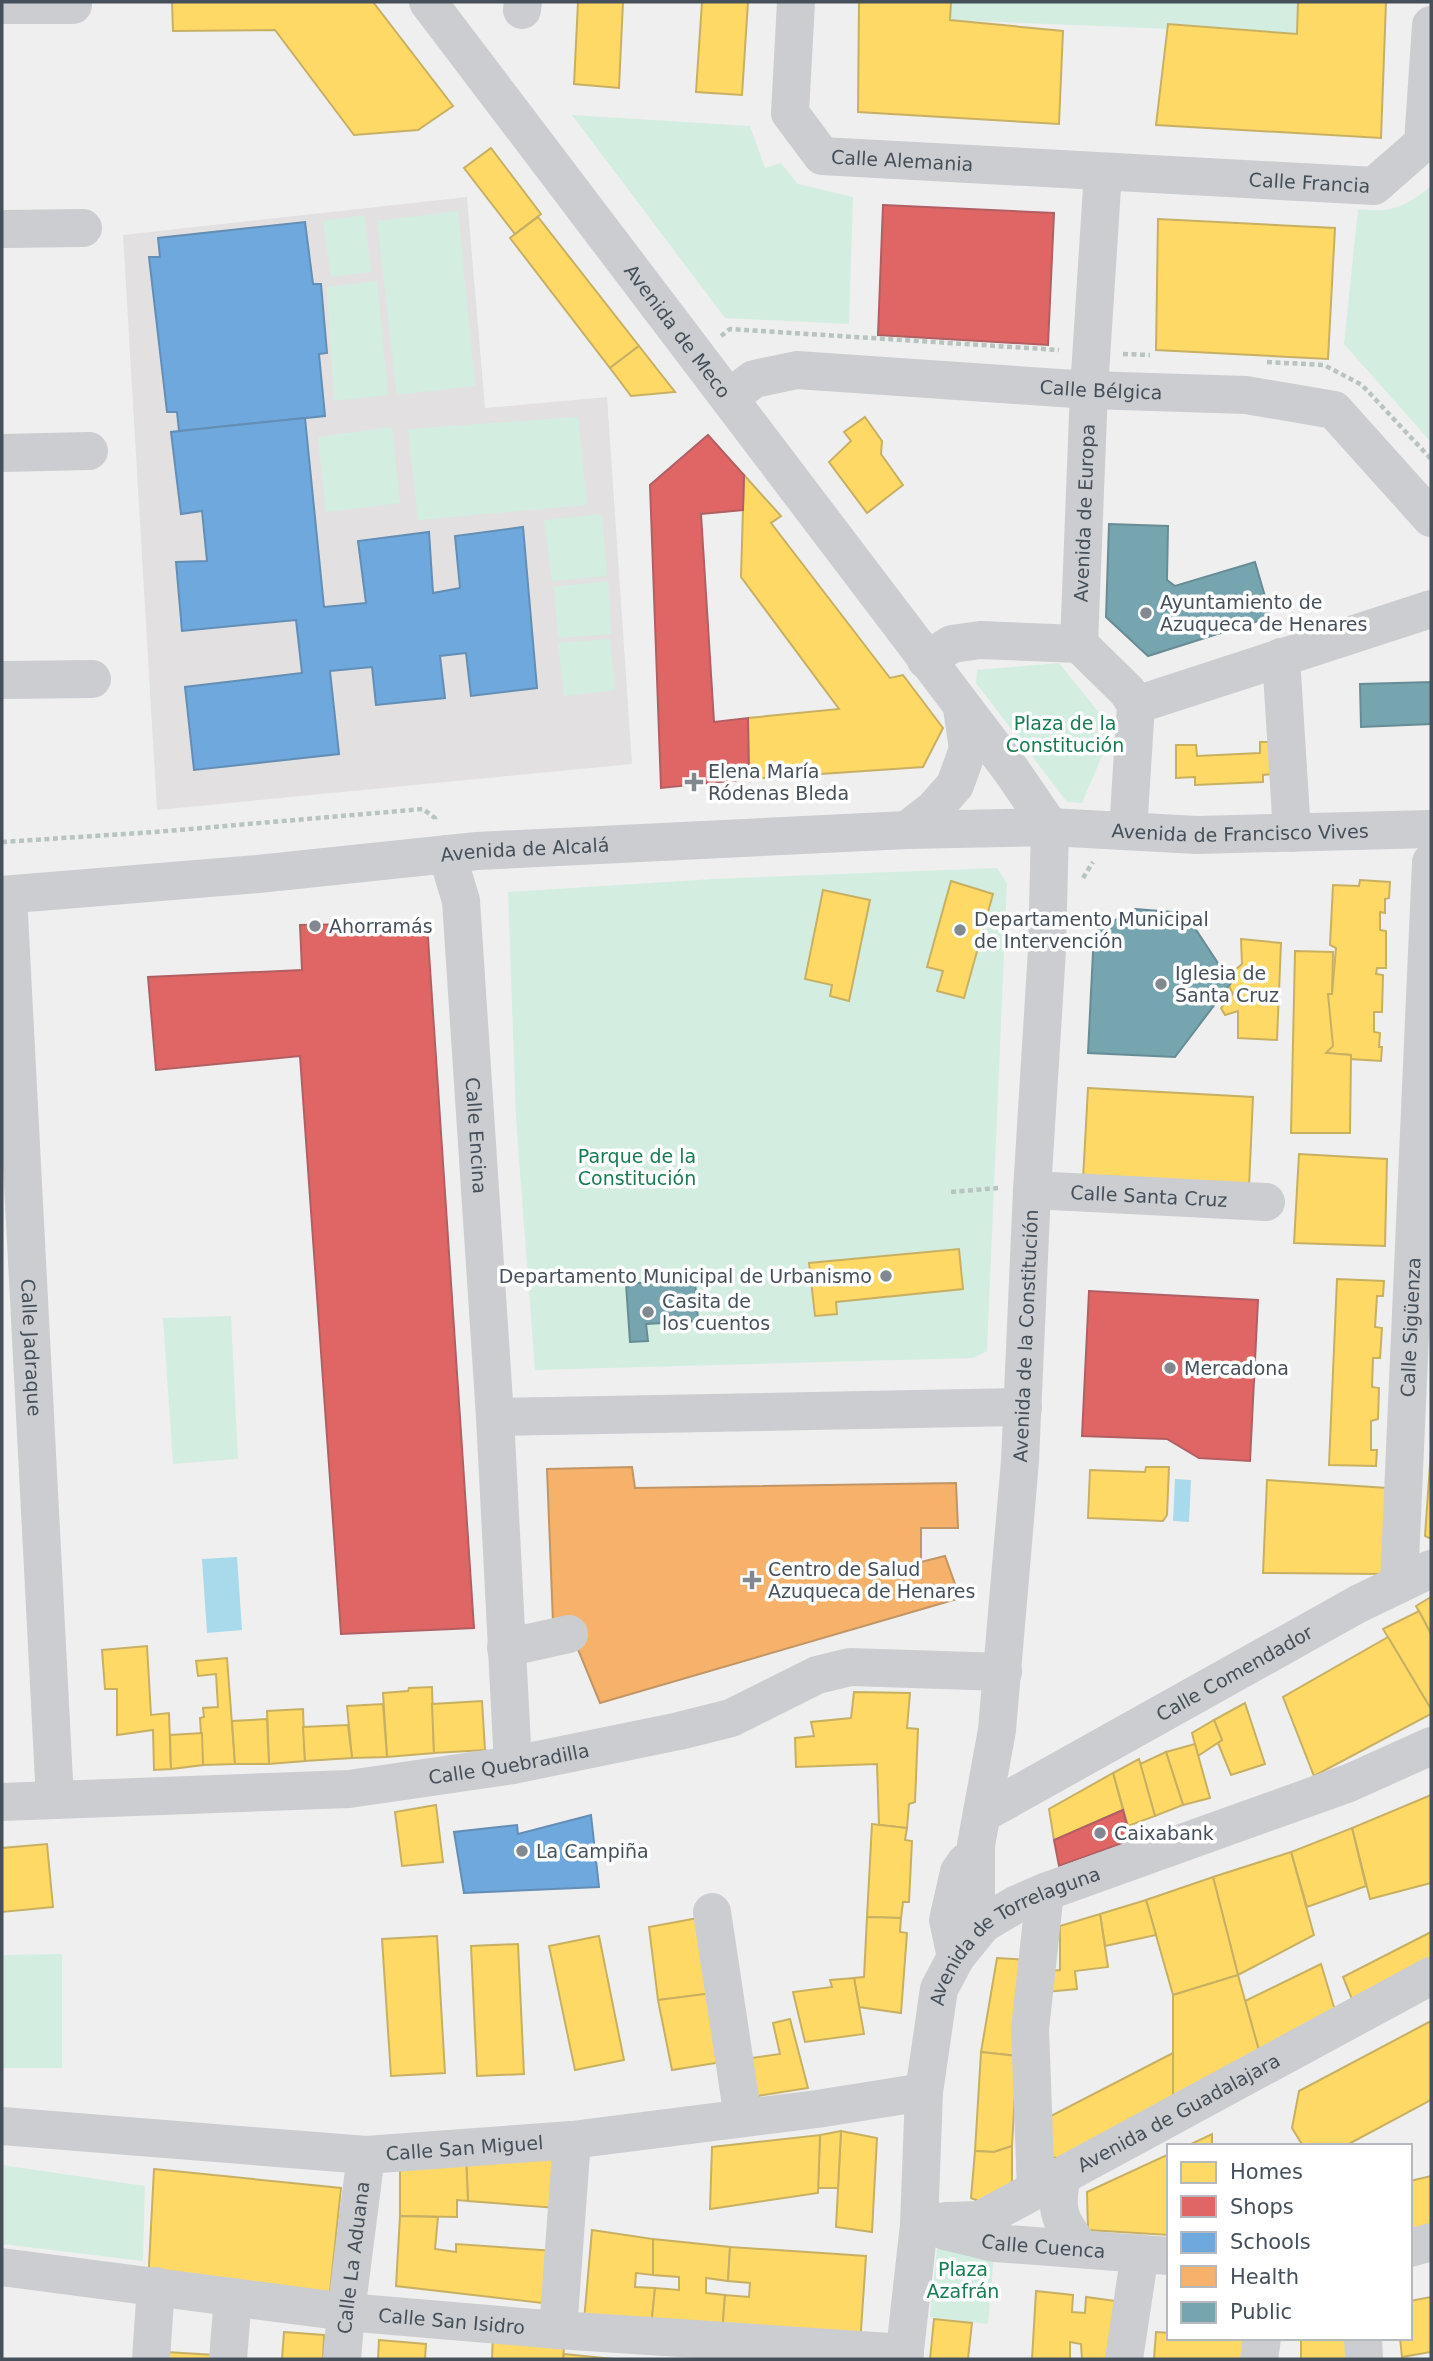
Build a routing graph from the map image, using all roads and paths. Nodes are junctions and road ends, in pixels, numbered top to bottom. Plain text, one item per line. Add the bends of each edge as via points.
1 (428, 2) edge
2 (796, 2) edge
3 (2, 5) edge
4 (72, 5) dead end
5 (1431, 25) edge
6 (1103, 172) junction
7 (83, 228) dead end
8 (2, 229) edge
9 (1092, 352) junction
10 (697, 355) junction
11 (1160, 356) dead end
12 (1256, 361) dead end
13 (1089, 390) junction
14 (729, 398) junction
15 (89, 451) dead end
16 (2, 453) edge
17 (1431, 459) edge
18 (1431, 518) edge
19 (1431, 609) edge
20 (1079, 644) junction
21 (1281, 657) junction
22 (926, 660) junction
23 (92, 679) dead end
24 (2, 680) edge
25 (1136, 705) junction
26 (962, 708) junction
27 (1050, 827) junction
28 (1431, 829) edge
29 (907, 830) junction
30 (1292, 833) junction
31 (1116, 844) junction
32 (447, 854) junction
33 (1431, 862) edge
34 (1082, 880) dead end
35 (5, 895) edge
36 (1017, 1189) junction
37 (951, 1192) dead end
38 (1266, 1202) dead end
39 (1023, 1407) junction
40 (495, 1417) junction
41 (1415, 1577) edge
42 (569, 1634) dead end
43 (506, 1648) junction
44 (1003, 1672) junction
45 (1431, 1746) edge
46 (994, 1753) junction
47 (513, 1765) junction
48 (1040, 1783) junction
49 (54, 1800) junction
50 (2, 1802) edge
51 (979, 1830) junction
52 (1036, 1896) junction
53 (712, 1912) dead end
54 (983, 1924) junction
55 (956, 1957) junction
56 (1431, 1976) edge
57 (924, 2092) junction
58 (743, 2118) junction
59 (2, 2126) edge
60 (572, 2140) junction
61 (366, 2155) junction
62 (1049, 2183) junction
63 (919, 2225) junction
64 (1431, 2242) edge
65 (1412, 2247) edge
66 (1081, 2249) junction
67 (1154, 2255) edge
68 (2, 2267) edge
69 (156, 2286) junction
70 (233, 2297) junction
71 (346, 2312) junction
72 (558, 2330) junction
73 (1262, 2340) edge
74 (1363, 2340) edge
75 (904, 2356) edge
76 (151, 2359) edge
77 (228, 2359) edge
78 (342, 2359) edge
79 (1124, 2359) edge
80 (1259, 2359) edge
81 (1364, 2359) edge

1 - 10 street, Avenida de Meco
2 - 6 street, Calle Alemania via 790,113 822,156
3 - 4 street
5 - 6 street, Calle Francia via 1423,143 1374,186
6 - 9 street, Avenida de Europa
7 - 8 street
9 - 10 path via 730,329
9 - 11 path
9 - 13 street, Avenida de Europa
10 - 14 street, Avenida de Meco
12 - 17 path via 1324,365 1362,385
13 - 14 street, Calle Bélgica via 797,370 754,379
13 - 18 street, Calle Bélgica via 1245,395 1334,410
13 - 20 street, Avenida de Europa
14 - 22 street, Avenida de Meco
15 - 16 street
19 - 21 street
20 - 22 street via 980,640 952,644
20 - 25 street
21 - 25 street
21 - 30 street
22 - 26 street, Avenida de Meco
23 - 24 street
25 - 31 street
26 - 27 street, Avenida de Meco
26 - 29 street via 968,749 955,785
27 - 29 street, Avenida de Alcalá
27 - 31 street, Avenida de Francisco Vives
27 - 36 street, Avenida de la Constitución via 1046,950
28 - 30 street, Avenida de Francisco Vives
29 - 32 street, Avenida de Alcalá
30 - 31 street, Avenida de Francisco Vives via 1197,835
31 - 34 path via 1093,862
32 - 35 street, Avenida de Alcalá
32 - 40 street, Calle Encina via 461,901
33 - 41 street, Calle Sigüenza
35 - 49 street, Calle Jadraque
36 - 37 path
36 - 38 street, Calle Santa Cruz
36 - 39 street, Avenida de la Constitución
39 - 40 street
39 - 44 street, Avenida de la Constitución
40 - 43 street, Calle Encina
41 - 48 street, Calle Comendador via 1358,1604
42 - 43 street
43 - 47 street, Calle Encina
44 - 46 street, Avenida de la Constitución
44 - 47 street, Calle Quebradilla via 850,1667 817,1675 731,1718
45 - 52 street, Avenida de Torrelaguna via 1349,1783
46 - 48 street via 1017,1774
46 - 51 street, Avenida de la Constitución
47 - 49 street, Calle Quebradilla via 349,1789
48 - 51 street, Calle Comendador via 1007,1798
49 - 50 street, Calle Quebradilla
51 - 52 street via 987,1869 1000,1885
51 - 54 street, Avenida de la Constitución via 976,1900
51 - 55 street, Avenida de la Constitución via 959,1872 948,1920
52 - 54 street, Avenida de Torrelaguna
52 - 62 street via 1030,2029
53 - 58 street
54 - 55 street, Avenida de Torrelaguna
55 - 57 street, Avenida de Torrelaguna via 939,1989
56 - 62 street, Avenida de Guadalajara
57 - 58 street, Calle San Miguel
57 - 63 street, Avenida de Torrelaguna
58 - 60 street, Calle San Miguel
59 - 61 street, Calle San Miguel
60 - 61 street, Calle San Miguel
60 - 72 street
61 - 71 street, Calle La Aduana
62 - 63 street, Avenida de Guadalajara via 980,2220
62 - 66 street via 1063,2224
63 - 66 street, Calle Cuenca via 995,2243
63 - 75 street, Avenida de Torrelaguna
64 - 65 street
66 - 67 street, Calle Cuenca
67 - 79 street
68 - 69 street, Calle San Isidro
69 - 70 street, Calle San Isidro
69 - 76 street
70 - 71 street, Calle San Isidro
70 - 77 street
71 - 72 street, Calle San Isidro
71 - 78 street, Calle La Aduana
72 - 75 street, Calle San Isidro
73 - 80 street
74 - 81 street

